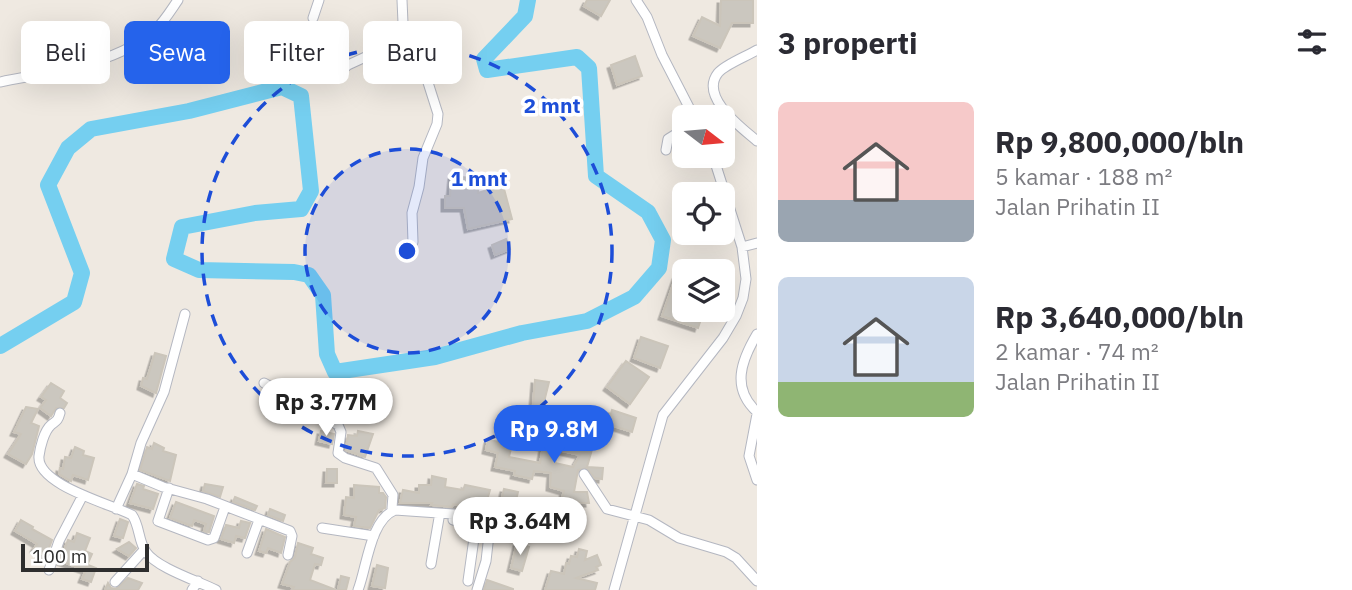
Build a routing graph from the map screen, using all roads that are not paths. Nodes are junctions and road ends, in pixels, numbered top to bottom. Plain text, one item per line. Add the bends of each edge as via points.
1 (178, 0) edge
2 (319, 0) edge
3 (402, 0) edge
4 (636, 0) edge
5 (313, 18) dead end
6 (404, 21) edge
7 (757, 50) edge
8 (0, 82) edge
9 (428, 84) edge
10 (688, 105) edge
11 (672, 136) edge
12 (757, 141) edge
13 (666, 150) dead end
14 (717, 168) edge
15 (413, 242) dead end
16 (757, 243) edge
17 (742, 247) junction
18 (185, 314) dead end
19 (757, 334) edge
20 (264, 383) dead end
21 (60, 413) dead end
22 (757, 413) edge
23 (132, 474) junction
24 (584, 474) dead end
25 (757, 480) edge
26 (169, 488) junction
27 (83, 495) junction
28 (225, 507) junction
29 (116, 509) junction
30 (395, 510) junction
31 (440, 515) junction
32 (491, 517) junction
33 (259, 520) junction
34 (634, 520) junction
35 (322, 528) dead end
36 (557, 535) dead end
37 (374, 536) junction
38 (144, 550) junction
39 (247, 554) dead end
40 (288, 555) dead end
41 (431, 564) dead end
42 (49, 570) dead end
43 (198, 581) junction
44 (468, 581) dead end
45 (757, 581) edge
46 (115, 582) dead end
47 (192, 590) edge
48 (216, 590) edge
49 (358, 590) edge
50 (477, 590) edge
51 (614, 590) edge

1 - 8 street via 153,32 118,51 71,69
2 - 5 street
3 - 6 street
4 - 10 street
7 - 12 street via 720,71 714,86 721,108
9 - 15 street via 438,114 412,214
11 - 13 street
14 - 17 street
16 - 17 street
17 - 34 street via 746,279 740,307 723,338 663,415
18 - 23 street via 169,376
19 - 22 street via 740,371 745,395
20 - 30 street via 338,425 338,453 376,468 392,494
21 - 27 street via 47,430 40,466 49,478
22 - 25 street via 749,456
23 - 26 street
23 - 29 street
24 - 34 street via 607,509
26 - 28 street
26 - 28 street via 158,521 208,540 214,538
27 - 29 street
27 - 42 street
28 - 33 street
29 - 38 street via 136,520
30 - 31 street
30 - 37 street via 386,514
31 - 32 street
31 - 41 street
31 - 44 street via 476,524
32 - 36 street
32 - 50 street
33 - 39 street
33 - 40 street via 292,533
34 - 45 street via 655,523 679,538 729,553
34 - 51 street
35 - 37 street
37 - 49 street
38 - 43 street via 154,560
38 - 46 street
43 - 47 street
43 - 48 street

